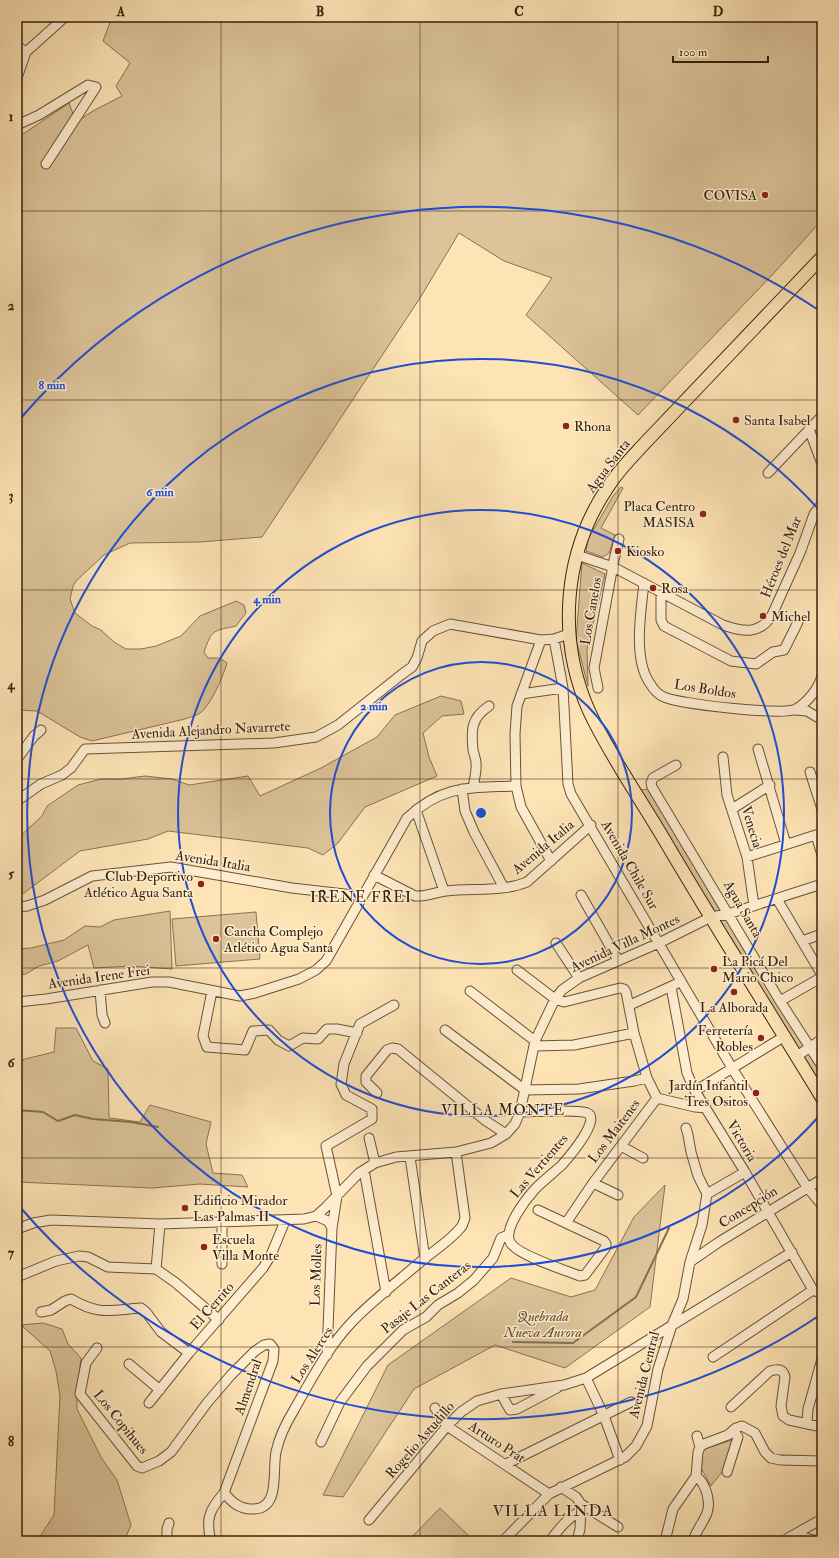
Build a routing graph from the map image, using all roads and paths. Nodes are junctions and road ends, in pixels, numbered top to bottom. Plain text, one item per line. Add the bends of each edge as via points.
1 (65, 17) edge
2 (17, 46) edge
3 (26, 52) junction
4 (17, 78) edge
5 (17, 125) edge
6 (46, 164) dead end
7 (822, 257) edge
8 (822, 416) edge
9 (809, 429) junction
10 (822, 464) edge
11 (768, 473) dead end
12 (822, 504) edge
13 (619, 539) dead end
14 (577, 555) junction
15 (613, 568) junction
16 (644, 583) junction
17 (661, 592) junction
18 (798, 622) dead end
19 (569, 634) junction
20 (554, 639) junction
21 (542, 640) junction
22 (822, 676) edge
23 (563, 688) junction
24 (598, 688) dead end
25 (521, 694) junction
26 (489, 706) dead end
27 (795, 710) junction
28 (822, 720) edge
29 (41, 730) dead end
30 (758, 749) dead end
31 (723, 757) dead end
32 (17, 759) edge
33 (676, 765) dead end
34 (810, 772) dead end
35 (770, 785) junction
36 (516, 786) junction
37 (652, 787) junction
38 (473, 788) junction
39 (462, 789) junction
40 (636, 793) junction
41 (17, 802) edge
42 (732, 809) junction
43 (822, 809) edge
44 (416, 810) junction
45 (591, 825) junction
46 (819, 834) edge
47 (786, 844) junction
48 (822, 855) edge
49 (747, 857) junction
50 (551, 861) junction
51 (374, 875) junction
52 (822, 884) edge
53 (504, 888) junction
54 (444, 891) junction
55 (581, 895) dead end
56 (362, 896) junction
57 (777, 899) junction
58 (754, 906) junction
59 (17, 907) edge
60 (728, 914) junction
61 (711, 918) junction
62 (822, 934) edge
63 (802, 941) junction
64 (556, 943) dead end
65 (659, 943) junction
66 (618, 960) junction
67 (517, 970) dead end
68 (822, 976) edge
69 (579, 978) junction
70 (682, 981) junction
71 (671, 987) junction
72 (100, 990) junction
73 (212, 991) junction
74 (470, 991) dead end
75 (555, 999) junction
76 (780, 1001) junction
77 (17, 1002) edge
78 (394, 1005) dead end
79 (630, 1005) junction
80 (105, 1023) dead end
81 (445, 1030) dead end
82 (357, 1033) junction
83 (634, 1033) junction
84 (785, 1036) junction
85 (822, 1039) edge
86 (535, 1044) junction
87 (810, 1046) junction
88 (796, 1056) junction
89 (822, 1066) edge
90 (732, 1068) junction
91 (647, 1078) junction
92 (524, 1090) junction
93 (695, 1091) junction
94 (377, 1093) dead end
95 (657, 1098) junction
96 (822, 1098) edge
97 (706, 1108) junction
98 (520, 1112) junction
99 (686, 1128) dead end
100 (506, 1134) junction
101 (369, 1138) dead end
102 (621, 1146) junction
103 (456, 1152) junction
104 (410, 1157) junction
105 (643, 1158) dead end
106 (376, 1163) junction
107 (364, 1170) junction
108 (745, 1172) junction
109 (822, 1179) edge
110 (594, 1183) junction
111 (807, 1187) junction
112 (707, 1194) junction
113 (618, 1195) dead end
114 (337, 1196) junction
115 (822, 1204) edge
116 (538, 1210) dead end
117 (767, 1212) junction
118 (316, 1216) junction
119 (222, 1221) junction
120 (285, 1221) junction
121 (566, 1223) junction
122 (160, 1224) junction
123 (332, 1228) junction
124 (17, 1230) edge
125 (508, 1235) junction
126 (792, 1252) junction
127 (425, 1259) junction
128 (690, 1262) junction
129 (222, 1264) dead end
130 (156, 1269) junction
131 (17, 1277) edge
132 (386, 1292) junction
133 (818, 1292) edge
134 (41, 1312) dead end
135 (219, 1320) junction
136 (672, 1325) junction
137 (97, 1348) dead end
138 (189, 1353) junction
139 (327, 1355) junction
140 (713, 1356) dead end
141 (822, 1359) edge
142 (129, 1364) dead end
143 (586, 1378) junction
144 (564, 1385) junction
145 (160, 1390) junction
146 (501, 1394) junction
147 (631, 1402) dead end
148 (149, 1403) dead end
149 (732, 1407) dead end
150 (435, 1408) dead end
151 (604, 1416) junction
152 (807, 1423) junction
153 (447, 1426) junction
154 (822, 1427) edge
155 (735, 1430) junction
156 (697, 1436) dead end
157 (321, 1442) dead end
158 (700, 1447) junction
159 (620, 1460) junction
160 (822, 1461) edge
161 (506, 1464) junction
162 (142, 1468) joint
163 (727, 1472) dead end
164 (696, 1476) junction
165 (562, 1487) junction
166 (224, 1493) junction
167 (549, 1494) junction
168 (581, 1508) junction
169 (822, 1519) edge
170 (369, 1520) dead end
171 (169, 1523) dead end
172 (618, 1527) dead end
173 (796, 1535) junction
174 (168, 1541) edge
175 (211, 1541) edge
176 (503, 1541) edge
177 (550, 1541) edge
178 (577, 1541) edge
179 (665, 1541) edge
180 (692, 1541) edge
181 (786, 1541) edge
182 (817, 1541) edge

1 - 3 street
2 - 3 street
3 - 4 street
5 - 6 street via 39,115 88,85 96,87
7 - 14 main road, Agua Santa via 625,464 589,520
8 - 9 street
9 - 10 street
9 - 11 street
12 - 17 street, Héroes del Mar via 814,514 783,593 768,622 762,626 750,631 735,630
13 - 15 street, Los Canelos
14 - 15 street
14 - 19 main road, Agua Santa via 570,589
15 - 16 street
15 - 24 street, Los Canelos via 594,668
16 - 17 street
16 - 27 street, Los Boldos via 640,617 640,654 648,681 663,697 729,708
17 - 18 street via 661,620 664,626 731,661 756,664 773,652 784,650
19 - 20 street, Avenida Alejandro Navarrete
19 - 40 main road, Agua Santa via 577,680 589,709
20 - 21 street, Avenida Alejandro Navarrete
20 - 23 street, Avenida Chile Sur
21 - 25 street
21 - 41 street, Avenida Alejandro Navarrete via 450,624 422,641 412,667 338,725 316,737 274,743 85,749 72,768 40,784
22 - 27 street via 818,686
23 - 25 street
23 - 45 street, Avenida Chile Sur via 568,784 571,794
25 - 36 street via 517,706 515,734
26 - 38 street via 480,712 472,730 476,766
27 - 28 street, Los Boldos via 807,711
29 - 32 street
30 - 35 street
31 - 42 street, Venecia via 727,795
33 - 37 street via 654,778
34 - 43 street
35 - 42 street
35 - 47 street
36 - 38 street, Avenida Irene Frei
36 - 50 street via 521,807
37 - 40 street
37 - 60 street, Agua Santa
38 - 39 street, Avenida Irene Frei
39 - 44 street, Avenida Irene Frei via 436,797
39 - 53 street via 465,811
40 - 61 main road, Agua Santa
42 - 49 street, Venecia
44 - 51 street, Avenida Irene Frei via 407,818
44 - 54 street
45 - 50 street, Avenida Italia
45 - 65 street, Avenida Chile Sur
46 - 47 street
46 - 48 street
47 - 49 street
49 - 58 street, Venecia
50 - 53 street, Avenida Italia via 527,882 516,887
51 - 54 street, Avenida Italia via 416,896 423,897
51 - 56 street, Avenida Irene Frei
52 - 57 street, Avenida Villa Montes
53 - 54 street, Avenida Italia
55 - 66 street
56 - 59 street, Avenida Italia via 292,888 171,867 92,876 45,900
56 - 73 street, Avenida Irene Frei via 326,961 316,970 299,979 255,993 240,996
57 - 58 street, Avenida Villa Montes
57 - 63 street
58 - 60 street, Avenida Villa Montes
60 - 61 street, Avenida Villa Montes
60 - 76 street, Agua Santa
61 - 65 street, Avenida Villa Montes
61 - 84 main road, Agua Santa
62 - 63 street
63 - 68 street
64 - 69 street
65 - 66 street, Avenida Villa Montes
65 - 70 street, Avenida Chile Sur
66 - 69 street, Avenida Villa Montes
67 - 75 street
68 - 76 street
69 - 75 street, Avenida Villa Montes via 562,990
70 - 71 street
70 - 90 street, Avenida Chile Sur
71 - 79 street
71 - 93 street, Victoria via 687,1074
72 - 73 street, Avenida Irene Frei via 169,982
72 - 77 street, Avenida Irene Frei
72 - 80 street
73 - 82 street via 203,1036 207,1047 245,1050 253,1031 269,1030 278,1040 289,1046 303,1038 318,1039 327,1029
74 - 86 street
75 - 79 street via 570,1002 620,988 626,992
75 - 86 street, Avenida Villa Montes
76 - 87 street, Agua Santa
78 - 82 street via 360,1024
79 - 83 street
81 - 92 street
82 - 114 street via 344,1064 340,1084 346,1095 372,1109 372,1119 326,1146
83 - 86 street via 574,1045
83 - 91 street
84 - 88 main road, Agua Santa
84 - 90 street
85 - 87 street
86 - 92 street, Avenida Villa Montes
87 - 88 street
87 - 89 street, Agua Santa
88 - 96 main road, Agua Santa
90 - 93 street
90 - 111 street, Avenida Chile Sur
91 - 92 street via 579,1089
91 - 95 street
92 - 98 street, Avenida Villa Montes
93 - 97 street, Victoria
94 - 100 street via 366,1082 366,1076 387,1050 398,1049 486,1121
95 - 97 street, Los Maitenes
95 - 102 street, Los Maitenes
97 - 108 street, Victoria
98 - 100 street, Avenida Villa Montes via 515,1124
98 - 125 street, Las Vertientes via 587,1113 592,1121 567,1159 524,1203
99 - 112 street via 698,1176
100 - 103 street, Avenida Villa Montes via 491,1143
101 - 106 street
102 - 105 street
102 - 110 street, Los Maitenes
103 - 104 street, Avenida Villa Montes
103 - 127 street, Los Alerces via 465,1218 457,1232
104 - 106 street, Avenida Villa Montes via 390,1158
104 - 127 street
106 - 107 street, Avenida Villa Montes
107 - 114 street, Avenida Villa Montes
107 - 132 street
108 - 112 street
108 - 117 street, Victoria
109 - 111 street, Concepción
110 - 113 street
110 - 121 street, Los Maitenes
111 - 115 street, Avenida Chile Sur
111 - 117 street, Concepción
112 - 128 street, Avenida Central via 702,1225
114 - 118 street, Avenida Villa Montes
114 - 123 street, Los Molles
116 - 121 street
117 - 126 street, Victoria
117 - 128 street, Concepción
118 - 120 street
118 - 123 street via 328,1221
119 - 120 street
119 - 122 street
119 - 129 street
120 - 135 street, El Cerrito via 263,1268
121 - 125 street via 606,1244 585,1275 580,1276 531,1257 513,1247
122 - 124 street via 51,1220 33,1223
122 - 130 street
123 - 139 street, Los Molles
125 - 157 street, Pasaje Las Canteras via 501,1238 493,1258 474,1280 426,1317 399,1333 367,1366 340,1402
126 - 133 street, Victoria
126 - 136 street, Rogelio Astudillo
127 - 132 street, Los Alerces
128 - 136 street, Avenida Central via 683,1299
130 - 131 street via 108,1267 79,1256 56,1261
130 - 135 street
132 - 139 street, Los Alerces via 353,1321
133 - 140 street
134 - 138 street via 51,1310 65,1300 71,1299 93,1310 118,1312 141,1308 161,1332
135 - 138 street, El Cerrito
136 - 143 street, Rogelio Astudillo
136 - 159 street, Avenida Central via 658,1369 647,1426 636,1446
137 - 162 street, Los Copihues via 86,1363 80,1394 137,1466
138 - 145 street, El Cerrito
139 - 166 street, Los Alerces via 292,1412 281,1437 276,1452 273,1492 266,1505 245,1509
141 - 152 street via 808,1409
142 - 145 street
143 - 144 street, Rogelio Astudillo
143 - 151 street
144 - 146 street, Rogelio Astudillo
144 - 146 street, Rogelio Astudillo via 517,1409 510,1410
145 - 148 street, El Cerrito
146 - 153 street, Rogelio Astudillo via 476,1401
147 - 151 street
149 - 152 street via 770,1371 782,1370 783,1416 789,1420
150 - 153 street, Arturo Prat
151 - 159 street
151 - 161 street
152 - 154 street
153 - 161 street, Arturo Prat
153 - 170 street, Rogelio Astudillo
155 - 158 street
155 - 160 street via 742,1426 755,1433 771,1458
155 - 163 street via 738,1437
156 - 158 street
158 - 164 street
159 - 165 street, Avenida Central
161 - 167 street, Arturo Prat
162 - 166 street, Almendral via 172,1452 207,1403 231,1375 255,1351 270,1344 274,1349 273,1361
164 - 179 street via 673,1509
164 - 180 street via 705,1487 709,1510
165 - 167 street, Avenida Central
165 - 168 street via 576,1497
166 - 175 street, Almendral via 211,1511 208,1527
167 - 176 street, Avenida Central
168 - 172 street
168 - 177 street via 564,1522
168 - 178 street
169 - 173 street
171 - 174 street
173 - 181 street
173 - 182 street

